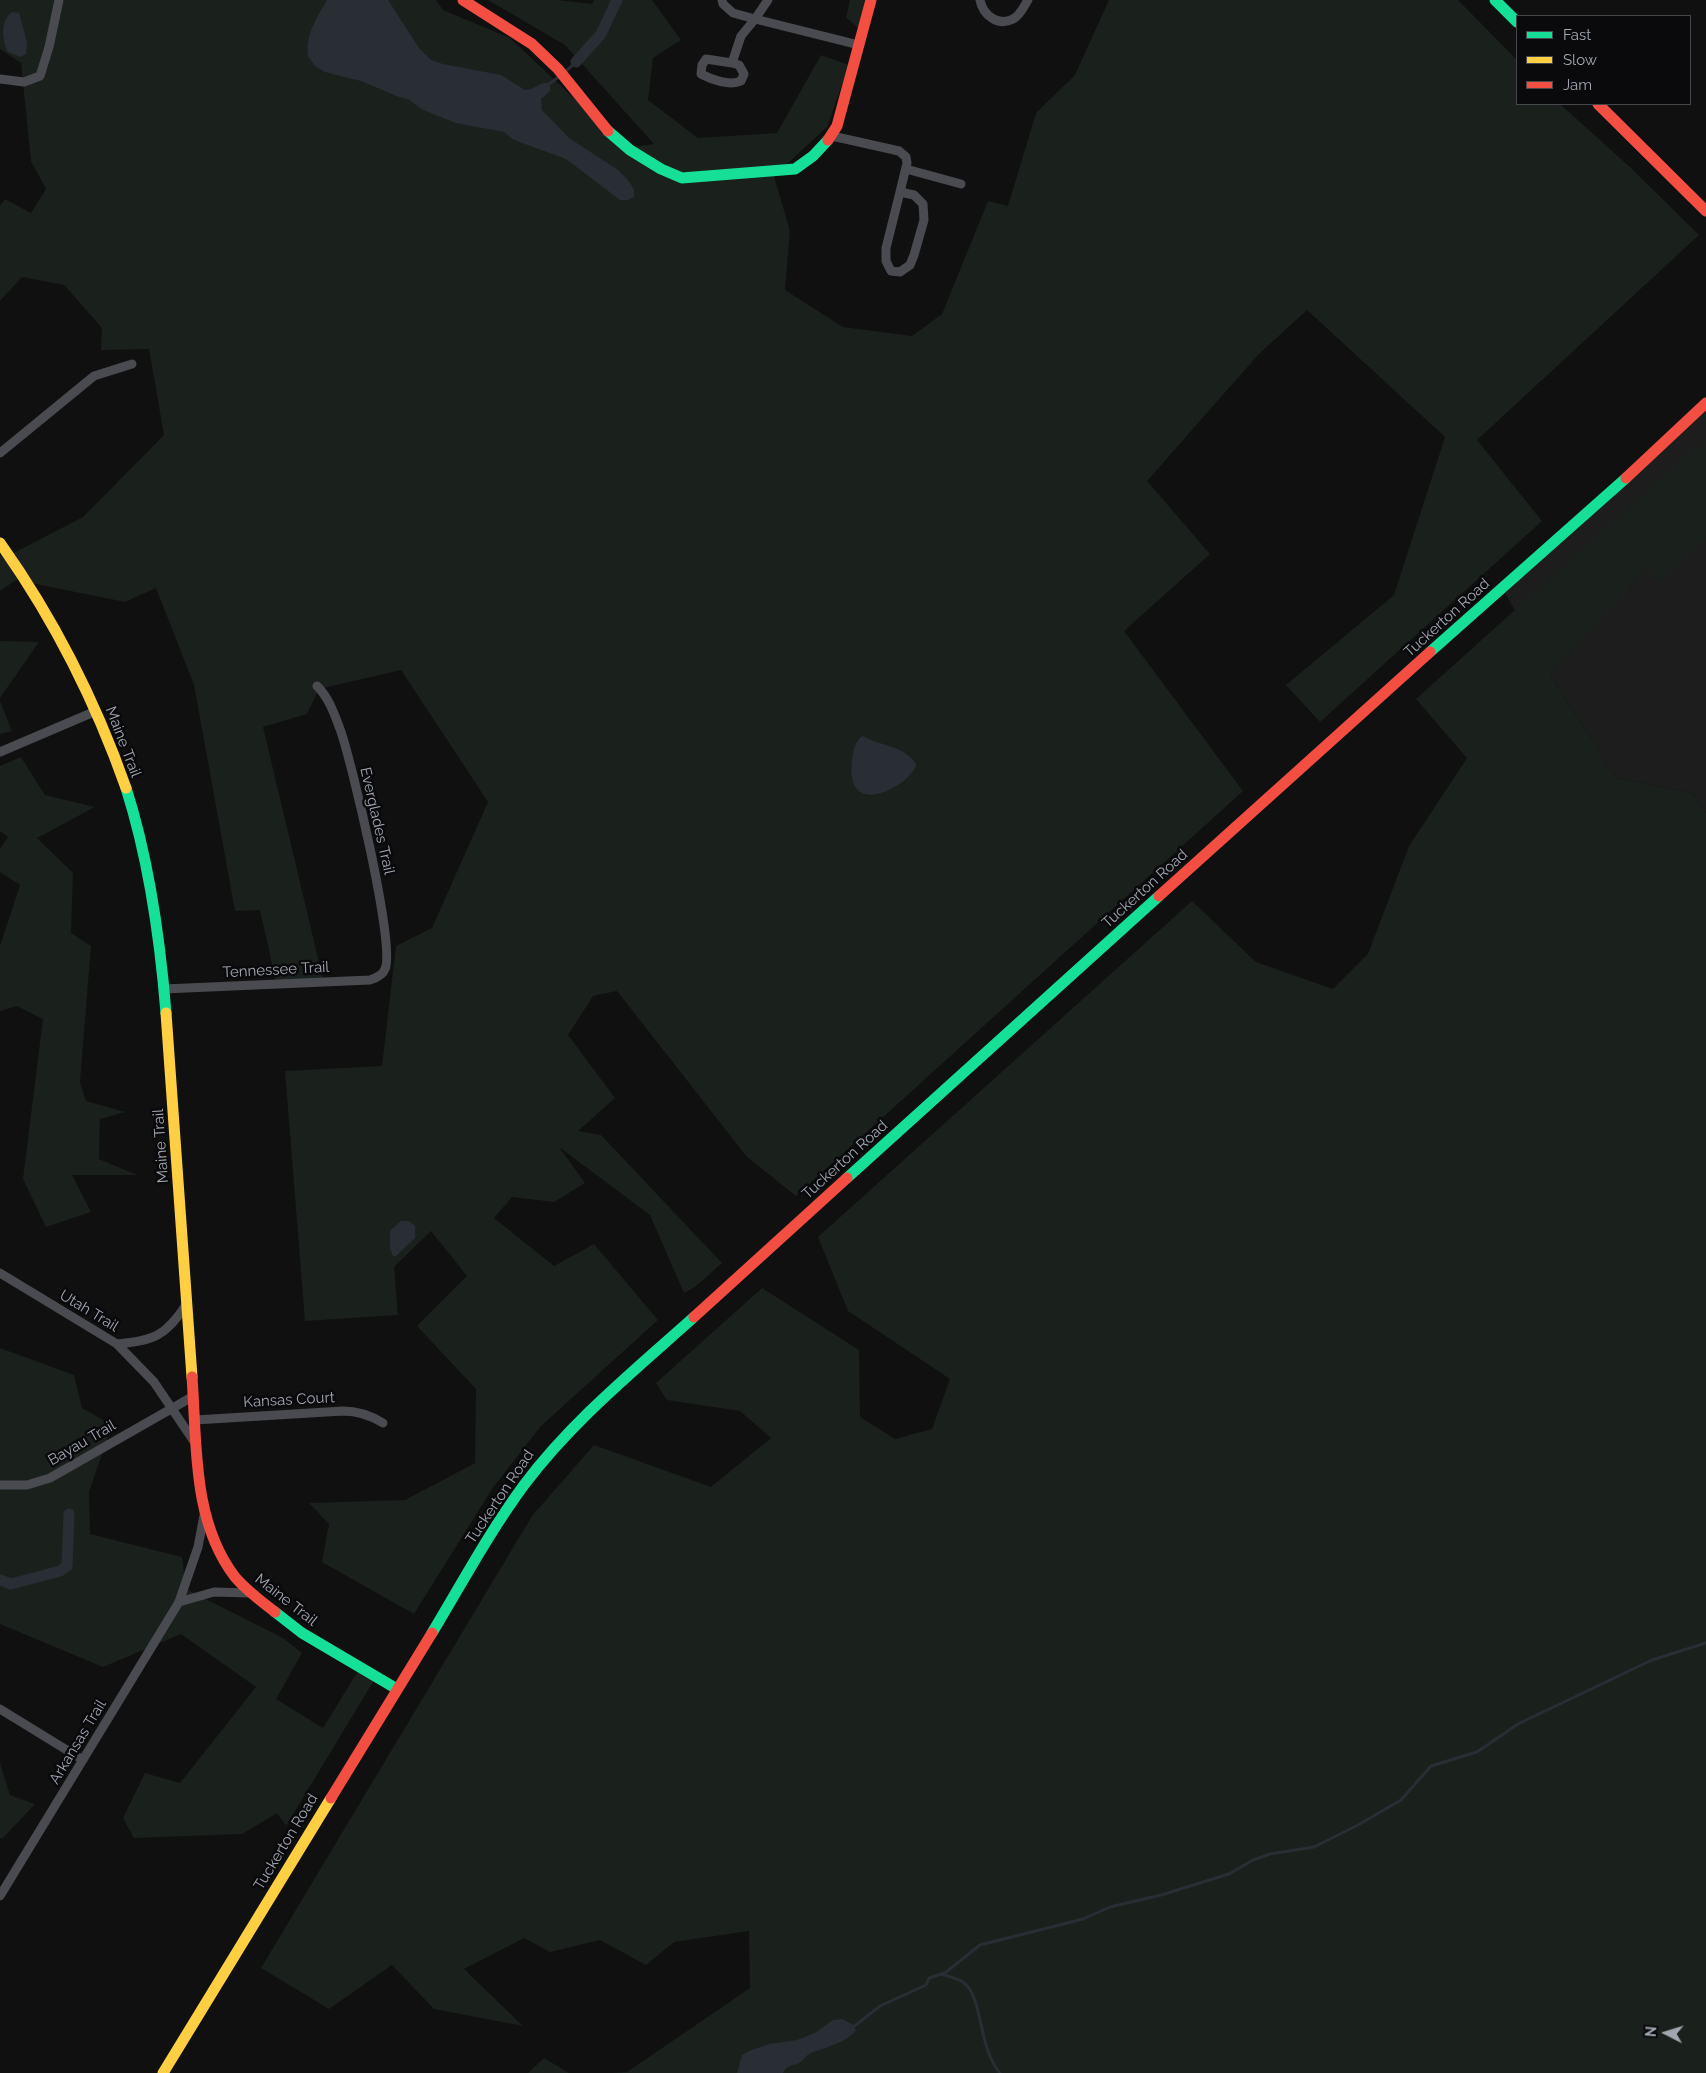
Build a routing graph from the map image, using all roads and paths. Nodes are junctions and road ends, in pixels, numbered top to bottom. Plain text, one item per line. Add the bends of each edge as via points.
1 (59, 0) edge
2 (463, 0) edge
3 (722, 0) edge
4 (768, 0) edge
5 (871, 0) edge
6 (980, 0) edge
7 (1028, 0) edge
8 (1495, 0) edge
9 (755, 18) junction
10 (1516, 21) edge
11 (859, 45) junction
12 (732, 63) junction
13 (0, 80) edge
14 (1599, 105) edge
15 (832, 136) junction
16 (906, 169) junction
17 (961, 184) dead end
18 (900, 192) junction
19 (1706, 210) edge
20 (132, 364) dead end
21 (1706, 403) edge
22 (0, 453) edge
23 (0, 543) edge
24 (317, 686) dead end
25 (96, 711) junction
26 (0, 752) edge
27 (386, 969) joint
28 (164, 989) junction
29 (0, 1273) edge
30 (186, 1305) junction
31 (117, 1344) junction
32 (192, 1397) junction
33 (172, 1407) junction
34 (195, 1420) junction
35 (383, 1423) dead end
36 (195, 1443) junction
37 (0, 1485) edge
38 (205, 1510) junction
39 (250, 1593) junction
40 (179, 1602) junction
41 (397, 1689) junction
42 (0, 1709) edge
43 (83, 1760) junction
44 (0, 1896) edge
45 (163, 2073) edge

1 - 13 street via 40,76 24,82
2 - 15 main road via 541,52 612,135 640,156 682,178 795,169
3 - 9 street via 733,13
4 - 9 street
5 - 11 main road
6 - 7 street via 984,13 1004,21 1013,20
8 - 10 main road
9 - 11 street
9 - 12 street via 741,36
11 - 15 main road
12 - 12 street via 706,59 701,74 709,79 742,81 744,74 739,65
14 - 19 main road
15 - 16 street via 899,151 906,157
16 - 17 street
16 - 18 street
18 - 18 street via 914,195 923,204 924,220 910,265 900,272 891,272 886,261 886,248
20 - 22 street via 94,376
21 - 41 main road, Tuckerton Road via 566,1434 513,1500
23 - 25 main road, Maine Trail via 27,580 62,639
24 - 27 street, Everglades Trail via 327,699 341,732 374,862 387,947
25 - 26 street
25 - 28 main road, Maine Trail via 131,806 156,922
27 - 28 street, Tennessee Trail via 370,980
28 - 30 main road, Maine Trail
29 - 31 street, Utah Trail
30 - 31 street via 156,1337
30 - 32 main road, Maine Trail
31 - 33 street, Utah Trail
32 - 33 street
32 - 34 main road, Maine Trail
33 - 36 street, Utah Trail
33 - 37 street, Bayau Trail via 50,1478 27,1485
34 - 35 street, Kansas Court via 355,1411
34 - 36 main road, Maine Trail
36 - 38 main road, Maine Trail via 198,1482
38 - 39 main road, Maine Trail via 228,1564
38 - 40 street, Arkansas Trail via 198,1547
39 - 40 street via 214,1592
39 - 41 main road, Maine Trail via 301,1633
40 - 43 street, Arkansas Trail
41 - 45 main road, Tuckerton Road
42 - 43 street
43 - 44 street, Arkansas Trail

